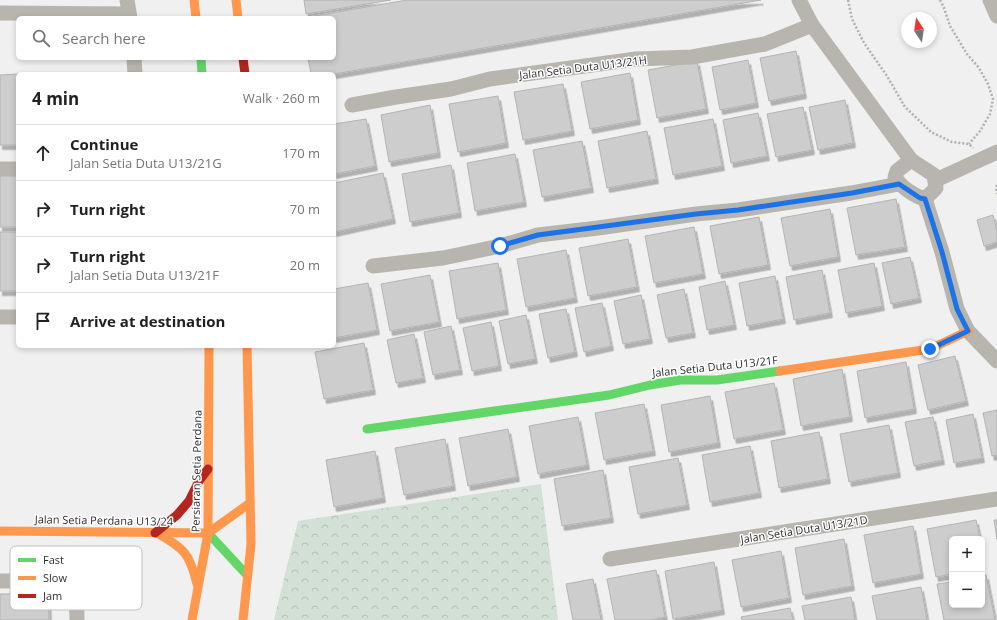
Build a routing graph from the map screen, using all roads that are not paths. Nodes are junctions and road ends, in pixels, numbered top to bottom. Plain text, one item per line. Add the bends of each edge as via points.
1 (194, 0) edge
2 (236, 0) edge
3 (799, 0) edge
4 (990, 0) edge
5 (129, 11) edge
6 (0, 13) edge
7 (196, 16) edge
8 (238, 16) edge
9 (997, 16) edge
10 (812, 25) junction
11 (134, 60) edge
12 (201, 60) edge
13 (243, 60) edge
14 (135, 72) edge
15 (202, 72) edge
16 (245, 72) edge
17 (352, 105) dead end
18 (997, 152) edge
19 (912, 160) junction
20 (16, 168) edge
21 (0, 169) edge
22 (936, 180) junction
23 (899, 184) junction
24 (925, 199) junction
25 (373, 266) dead end
26 (0, 317) edge
27 (16, 317) edge
28 (968, 331) junction
29 (209, 348) edge
30 (247, 348) edge
31 (997, 361) edge
32 (367, 429) dead end
33 (208, 469) junction
34 (997, 499) edge
35 (250, 503) junction
36 (0, 531) edge
37 (155, 533) junction
38 (208, 534) junction
39 (610, 559) dead end
40 (247, 575) junction
41 (198, 590) junction
42 (192, 620) edge
43 (242, 620) edge

1 - 7 main road
2 - 8 main road
3 - 10 street
4 - 9 street
5 - 6 street
10 - 17 street, Jalan Setia Duta U13/21H via 765,44 699,56 636,59 505,77 452,89
10 - 19 street
11 - 14 street
12 - 15 main road
13 - 16 main road
18 - 22 street
19 - 22 street via 934,175
19 - 23 street via 897,171 895,177
20 - 21 street
22 - 24 street via 936,188
23 - 24 street
23 - 25 street via 738,210 538,235 443,258
24 - 28 street via 957,309
26 - 27 street
28 - 31 street
28 - 32 main road, Jalan Setia Duta U13/21F via 930,349 717,380 680,380 609,395
29 - 33 main road, Persiaran Setia Perdana
30 - 35 main road
33 - 37 main road via 189,501
33 - 38 main road, Persiaran Setia Perdana
34 - 39 street, Jalan Setia Duta U13/21D
35 - 38 main road
35 - 40 main road via 251,544
36 - 37 main road, Jalan Setia Perdana U13/24
37 - 38 main road, Jalan Setia Perdana U13/24
37 - 41 main road via 176,543 186,552 193,566
38 - 40 main road
38 - 41 main road, Persiaran Setia Perdana
40 - 43 main road
41 - 42 main road, Persiaran Setia Perdana

